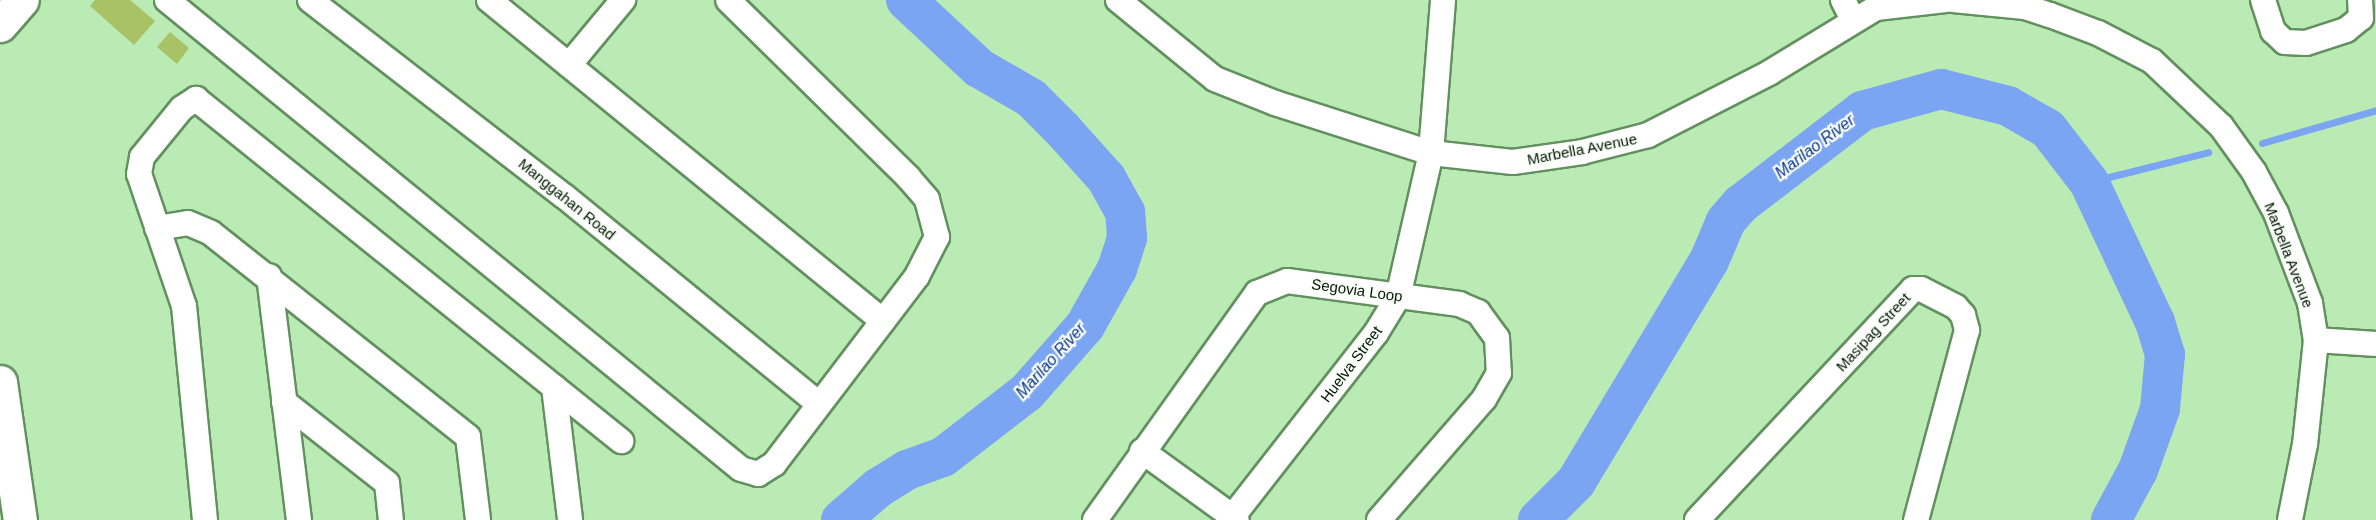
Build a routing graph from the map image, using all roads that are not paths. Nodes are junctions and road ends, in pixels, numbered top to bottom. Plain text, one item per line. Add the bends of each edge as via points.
1 (22, 0) edge
2 (310, 0) edge
3 (489, 0) edge
4 (623, 0) edge
5 (728, 0) edge
6 (1118, 0) edge
7 (1444, 0) edge
8 (1946, 0) edge
9 (1953, 0) edge
10 (2263, 0) edge
11 (2360, 0) edge
12 (172, 1) edge
13 (1848, 10) edge
14 (0, 25) edge
15 (569, 65) junction
16 (1431, 153) junction
17 (157, 228) junction
18 (268, 276) junction
19 (1398, 297) junction
20 (883, 321) junction
21 (2316, 340) junction
22 (2376, 344) edge
23 (0, 382) edge
24 (554, 387) junction
25 (284, 402) junction
26 (819, 404) junction
27 (621, 441) dead end
28 (1142, 451) junction
29 (1235, 518) edge
30 (20, 520) edge
31 (206, 520) edge
32 (299, 520) edge
33 (391, 520) edge
34 (478, 520) edge
35 (570, 520) edge
36 (1095, 520) edge
37 (1379, 520) edge
38 (1697, 520) edge
39 (1916, 520) edge
40 (2290, 520) edge

1 - 14 main road
2 - 26 street, Manggahan Road via 564,196
3 - 15 street
4 - 15 street
5 - 20 street via 927,199 937,237 917,276
6 - 16 street, Marbella Avenue via 1215,79 1275,103
7 - 16 street, Huelva Street
8 - 13 street, Marbella Avenue
9 - 21 street, Marbella Avenue via 2025,7 2075,22 2152,61 2184,89 2221,126 2276,213 2310,303
10 - 11 street via 2273,31 2285,42 2306,43 2346,30 2361,18
12 - 26 street via 741,469 758,474 774,464
13 - 16 street, Marbella Avenue via 1768,73 1648,135 1582,152 1513,162
15 - 20 street
16 - 19 street, Huelva Street
17 - 18 street via 178,223 200,227
17 - 24 street via 139,165 182,108 196,99
17 - 31 street via 184,306
18 - 25 street
18 - 34 street via 468,437
19 - 28 street, Segovia Loop via 1287,281 1266,286
19 - 29 street, Huelva Street via 1376,333
19 - 37 street, Segovia Loop via 1459,304 1478,312 1497,338 1499,373 1484,399
20 - 26 street
21 - 22 street
21 - 40 street, Marbella Avenue via 2305,444
23 - 30 main road
24 - 27 street
24 - 35 street
25 - 32 street
25 - 33 street via 387,483
28 - 29 street
28 - 36 street, Segovia Loop
38 - 39 street, Masipag Street via 1913,290 1921,289 1956,307 1967,330

